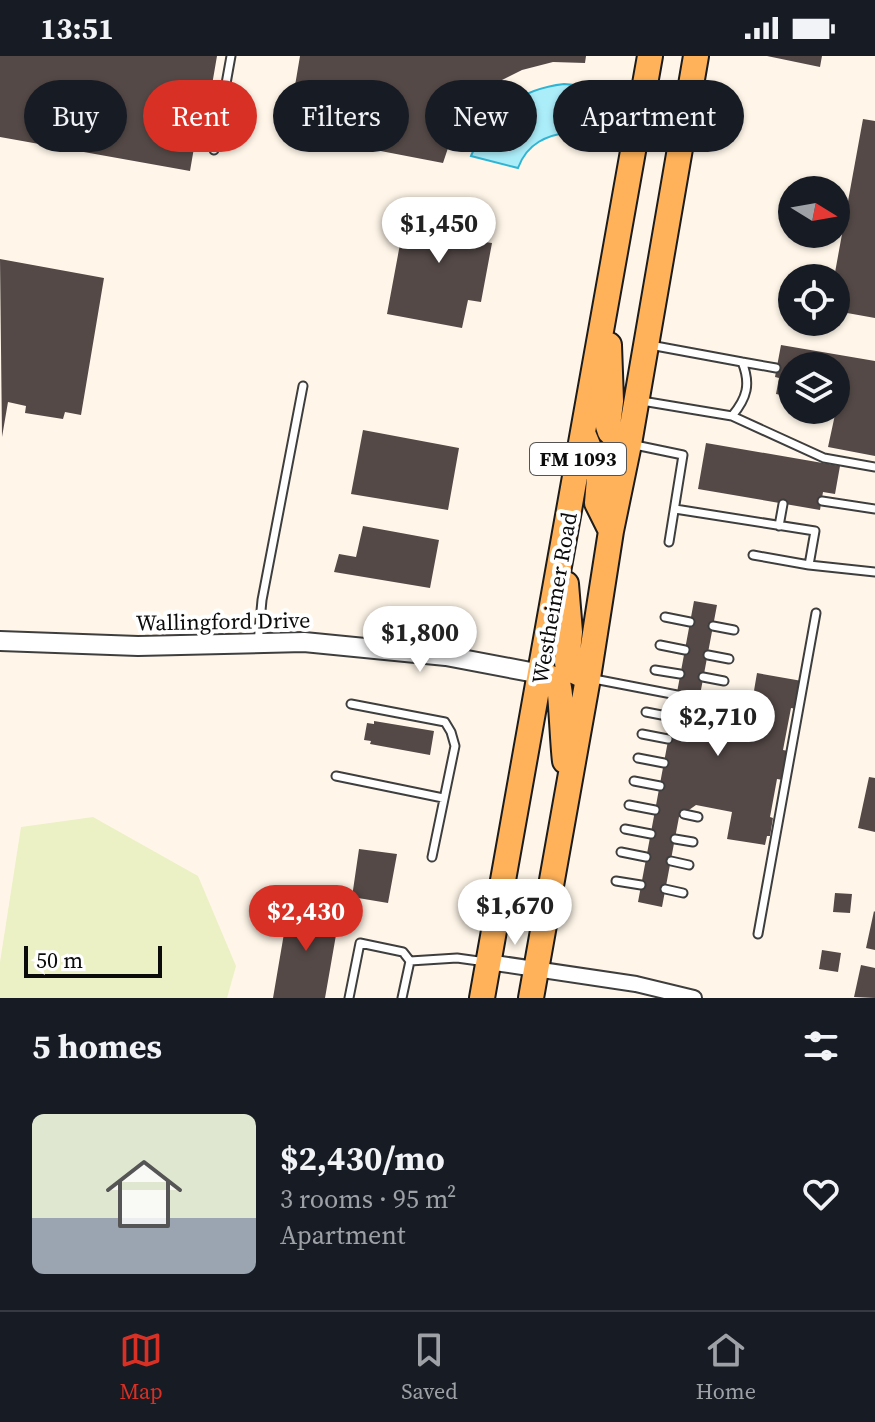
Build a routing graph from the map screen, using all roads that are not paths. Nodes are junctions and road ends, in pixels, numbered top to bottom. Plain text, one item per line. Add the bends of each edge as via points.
1 (231, 56) edge
2 (650, 56) edge
3 (696, 56) edge
4 (227, 80) edge
5 (607, 298) junction
6 (646, 344) junction
7 (742, 362) junction
8 (776, 368) dead end
9 (303, 386) dead end
10 (636, 400) junction
11 (732, 416) junction
12 (583, 433) junction
13 (629, 444) junction
14 (875, 467) edge
15 (822, 501) dead end
16 (783, 504) dead end
17 (675, 509) junction
18 (875, 509) edge
19 (779, 526) junction
20 (611, 531) junction
21 (669, 542) dead end
22 (564, 546) junction
23 (753, 555) dead end
24 (809, 565) junction
25 (875, 572) edge
26 (816, 613) dead end
27 (665, 617) dead end
28 (690, 622) dead end
29 (713, 626) dead end
30 (734, 630) dead end
31 (0, 641) edge
32 (258, 643) junction
33 (660, 645) dead end
34 (685, 650) dead end
35 (708, 655) dead end
36 (729, 659) dead end
37 (655, 670) dead end
38 (541, 674) junction
39 (680, 674) dead end
40 (703, 677) dead end
41 (588, 678) junction
42 (724, 681) dead end
43 (677, 695) dead end
44 (703, 700) dead end
45 (720, 703) dead end
46 (351, 704) dead end
47 (646, 712) dead end
48 (672, 717) dead end
49 (642, 734) dead end
50 (668, 739) dead end
51 (638, 758) dead end
52 (664, 763) dead end
53 (336, 776) dead end
54 (634, 781) dead end
55 (660, 786) dead end
56 (568, 791) junction
57 (443, 798) junction
58 (629, 805) dead end
59 (655, 810) dead end
60 (684, 814) dead end
61 (698, 817) dead end
62 (625, 829) dead end
63 (651, 834) dead end
64 (675, 839) dead end
65 (693, 842) dead end
66 (621, 852) dead end
67 (432, 857) dead end
68 (646, 857) dead end
69 (671, 861) dead end
70 (689, 865) dead end
71 (616, 881) dead end
72 (641, 885) dead end
73 (665, 889) dead end
74 (683, 893) dead end
75 (758, 934) dead end
76 (410, 961) junction
77 (488, 962) junction
78 (536, 970) junction
79 (670, 995) edge
80 (349, 998) edge
81 (402, 998) edge
82 (482, 998) edge
83 (531, 998) edge
84 (694, 998) edge

1 - 4 lane
2 - 5 main road, Westheimer Road / FM 1093
3 - 6 main road, Westheimer Road / FM 1093
5 - 12 main road, Westheimer Road / FM 1093
5 - 13 main road via 608,426
6 - 7 lane
6 - 10 main road, Westheimer Road / FM 1093
7 - 8 lane
7 - 11 lane via 748,378 745,401
9 - 32 lane
10 - 11 lane
10 - 13 main road, Westheimer Road / FM 1093
11 - 14 lane via 824,458
12 - 20 main road via 599,479 597,503
12 - 22 main road, Westheimer Road / FM 1093
13 - 17 lane via 683,455
13 - 20 main road, Westheimer Road / FM 1093
15 - 18 lane
16 - 19 lane
17 - 19 lane
17 - 21 lane
19 - 24 lane via 815,531
20 - 41 main road, Westheimer Road / FM 1093
22 - 38 main road, Westheimer Road / FM 1093
22 - 41 main road via 567,663
23 - 24 lane
24 - 25 lane
26 - 75 lane
27 - 28 lane
29 - 30 lane
31 - 32 street, Wallingford Drive via 124,646
32 - 38 street, Wallingford Drive via 363,646
33 - 34 lane
35 - 36 lane
37 - 39 lane
38 - 56 main road via 560,686
38 - 77 main road, Westheimer Road / FM 1093
40 - 42 lane
41 - 43 lane
41 - 56 main road, Westheimer Road / FM 1093
44 - 45 lane
46 - 57 lane via 445,722 455,746
47 - 48 lane
49 - 50 lane
51 - 52 lane
53 - 57 lane
54 - 55 lane
56 - 78 main road, Westheimer Road / FM 1093
57 - 67 lane
58 - 59 lane
60 - 61 lane
62 - 63 lane
64 - 65 lane
66 - 68 lane
69 - 70 lane
71 - 72 lane
73 - 74 lane
76 - 77 lane
76 - 80 lane via 403,952 360,943
76 - 81 lane
77 - 78 street
77 - 82 main road, Westheimer Road / FM 1093
78 - 79 street via 636,984
78 - 83 main road, Westheimer Road / FM 1093
79 - 84 street

